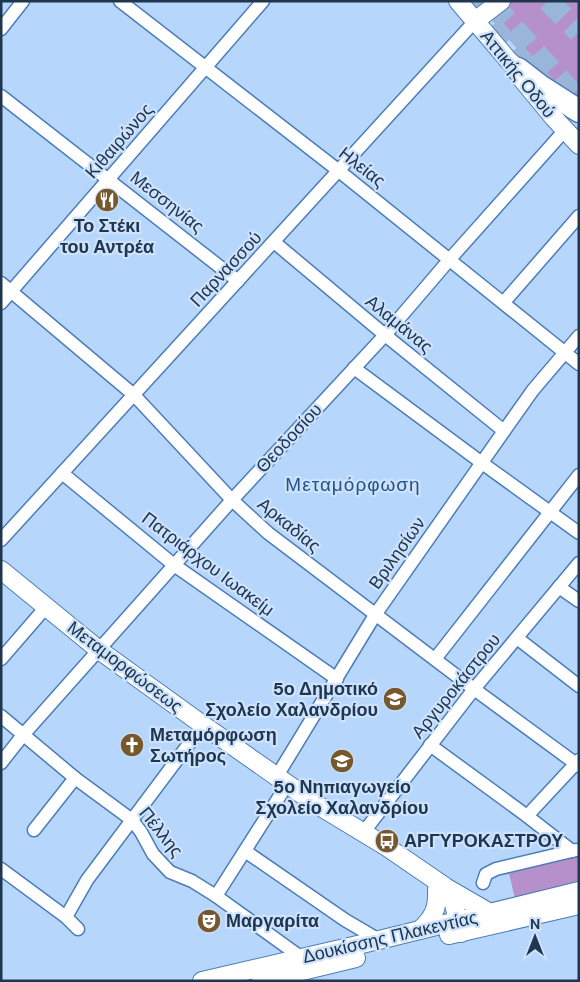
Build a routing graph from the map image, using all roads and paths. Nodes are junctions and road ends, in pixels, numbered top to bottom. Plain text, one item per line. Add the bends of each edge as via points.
1 (23, 1) edge
2 (120, 1) edge
3 (263, 1) edge
4 (458, 1) edge
5 (501, 1) edge
6 (475, 21) junction
7 (1, 29) edge
8 (205, 68) junction
9 (518, 69) junction
10 (1, 96) edge
11 (579, 112) edge
12 (565, 130) junction
13 (579, 145) edge
14 (339, 171) junction
15 (109, 179) junction
16 (579, 216) edge
17 (274, 242) junction
18 (450, 259) junction
19 (238, 281) junction
20 (1, 283) edge
21 (11, 292) junction
22 (504, 302) junction
23 (1, 303) edge
24 (385, 335) junction
25 (579, 336) edge
26 (564, 352) junction
27 (579, 364) edge
28 (354, 368) junction
29 (134, 395) junction
30 (504, 431) junction
31 (482, 463) junction
32 (62, 473) junction
33 (579, 476) edge
34 (232, 500) junction
35 (550, 511) junction
36 (579, 533) edge
37 (1, 540) edge
38 (579, 563) edge
39 (174, 565) junction
40 (1, 570) edge
41 (559, 587) junction
42 (579, 602) edge
43 (46, 606) junction
44 (375, 615) junction
45 (517, 638) junction
46 (99, 650) junction
47 (1, 658) edge
48 (435, 659) junction
49 (337, 679) junction
50 (579, 686) edge
51 (474, 690) junction
52 (1, 716) edge
53 (203, 725) junction
54 (23, 735) junction
55 (430, 746) junction
56 (578, 763) edge
57 (1, 764) edge
58 (75, 778) junction
59 (282, 780) junction
60 (528, 816) junction
61 (132, 820) junction
62 (34, 830) dead end
63 (363, 833) junction
64 (245, 851) junction
65 (575, 851) edge
66 (1, 869) edge
67 (483, 883) dead end
68 (436, 884) junction
69 (579, 892) edge
70 (216, 896) junction
71 (579, 905) edge
72 (490, 913) junction
73 (66, 917) junction
74 (455, 928) junction
75 (78, 929) dead end
76 (420, 930) junction
77 (380, 940) junction
78 (302, 958) junction
79 (202, 981) edge
80 (261, 981) edge

1 - 7 street
2 - 8 street, Ηλείας
3 - 8 street, Κιθαιρώνος
4 - 6 main road, Αττικής Οδού
5 - 6 main road
6 - 9 main road, Αττικής Οδού
6 - 14 street, Παρνασσού
8 - 14 street, Ηλείας
8 - 15 street, Κιθαιρώνος
9 - 11 highway
9 - 12 main road, Αττικής Οδού via 521,78
10 - 15 street, Μεσσηνίας
11 - 12 main road, Θεοδοσίου
12 - 13 main road, Αττικής Οδού
12 - 18 street, Θεοδοσίου
14 - 17 street, Παρνασσού
14 - 18 street, Ηλείας
15 - 19 street, Μεσσηνίας
15 - 21 street, Κιθαιρώνος
16 - 22 street
17 - 19 street, Παρνασσού
17 - 24 street, Αλαμάνας
18 - 22 street, Ηλείας
18 - 24 street, Θεοδοσίου
19 - 29 street, Παρνασσού
20 - 21 street, Αρκαδίας
21 - 23 street, Κιθαιρώνος
21 - 29 street, Αρκαδίας
22 - 26 street, Ηλείας
24 - 28 street, Θεοδοσίου
24 - 30 street, Αλαμάνας
25 - 26 street, Βριλησίων
26 - 27 street, Ηλείας
26 - 30 street, Βριλησίων
28 - 31 street
28 - 34 street, Θεοδοσίου
29 - 32 street, Παρνασσού
29 - 34 street, Αρκαδίας
30 - 31 street, Βριλησίων
31 - 35 street
31 - 44 street, Βριλησίων
32 - 37 street, Παρνασσού
32 - 39 street, Πατριάρχου Ιωακείμ
33 - 35 street
34 - 39 street, Θεοδοσίου
34 - 44 street, Αρκαδίας via 268,533
35 - 36 street
35 - 48 street
38 - 41 street, Αργυροκάστρου
39 - 46 street, Θεοδοσίου
39 - 49 street, Πατριάρχου Ιωακείμ
40 - 43 main road, Μεταμορφώσεως
41 - 42 street
41 - 45 street, Αργυροκάστρου
43 - 46 main road, Μεταμορφώσεως
43 - 47 street
44 - 48 street, Αρκαδίας
44 - 49 street, Βριλησίων
45 - 50 street
45 - 51 street, Αργυροκάστρου
46 - 53 main road, Μεταμορφώσεως
46 - 54 street, Θεοδοσίου
48 - 51 street, Αρκαδίας
49 - 59 street, Βριλησίων
51 - 55 street, Αργυροκάστρου
51 - 56 street, Αρκαδίας
52 - 54 street, Πέλλης
53 - 59 main road, Μεταμορφώσεως
53 - 61 street
54 - 57 street, Θεοδοσίου
54 - 58 street, Πέλλης
55 - 60 street
55 - 63 street, Αργυροκάστρου
56 - 60 street
58 - 61 street, Πέλλης
58 - 62 street
59 - 63 main road, Μεταμορφώσεως
59 - 64 street, Βριλησίων
60 - 65 street
61 - 70 street, Πέλλης via 153,854 170,872 192,880
61 - 73 street via 88,880
63 - 68 main road, Μεταμορφώσεως
64 - 70 street, Βριλησίων
64 - 77 street via 345,920
65 - 67 street, Δουκίσσης Πλακεντίας via 496,870 486,874
66 - 73 street
68 - 72 main road, Μεταμορφώσεως
68 - 74 main road
68 - 76 main road via 437,900 432,917
69 - 72 main road, Δουκίσσης Πλακεντίας
70 - 78 street, Πέλλης
71 - 74 main road, Δουκίσσης Πλακεντίας
72 - 74 main road, Δουκίσσης Πλακεντίας
73 - 75 street
74 - 76 main road, Δουκίσσης Πλακεντίας
74 - 80 main road, Δουκίσσης Πλακεντίας
76 - 77 main road, Δουκίσσης Πλακεντίας
77 - 78 main road, Δουκίσσης Πλακεντίας
78 - 79 main road, Δουκίσσης Πλακεντίας

